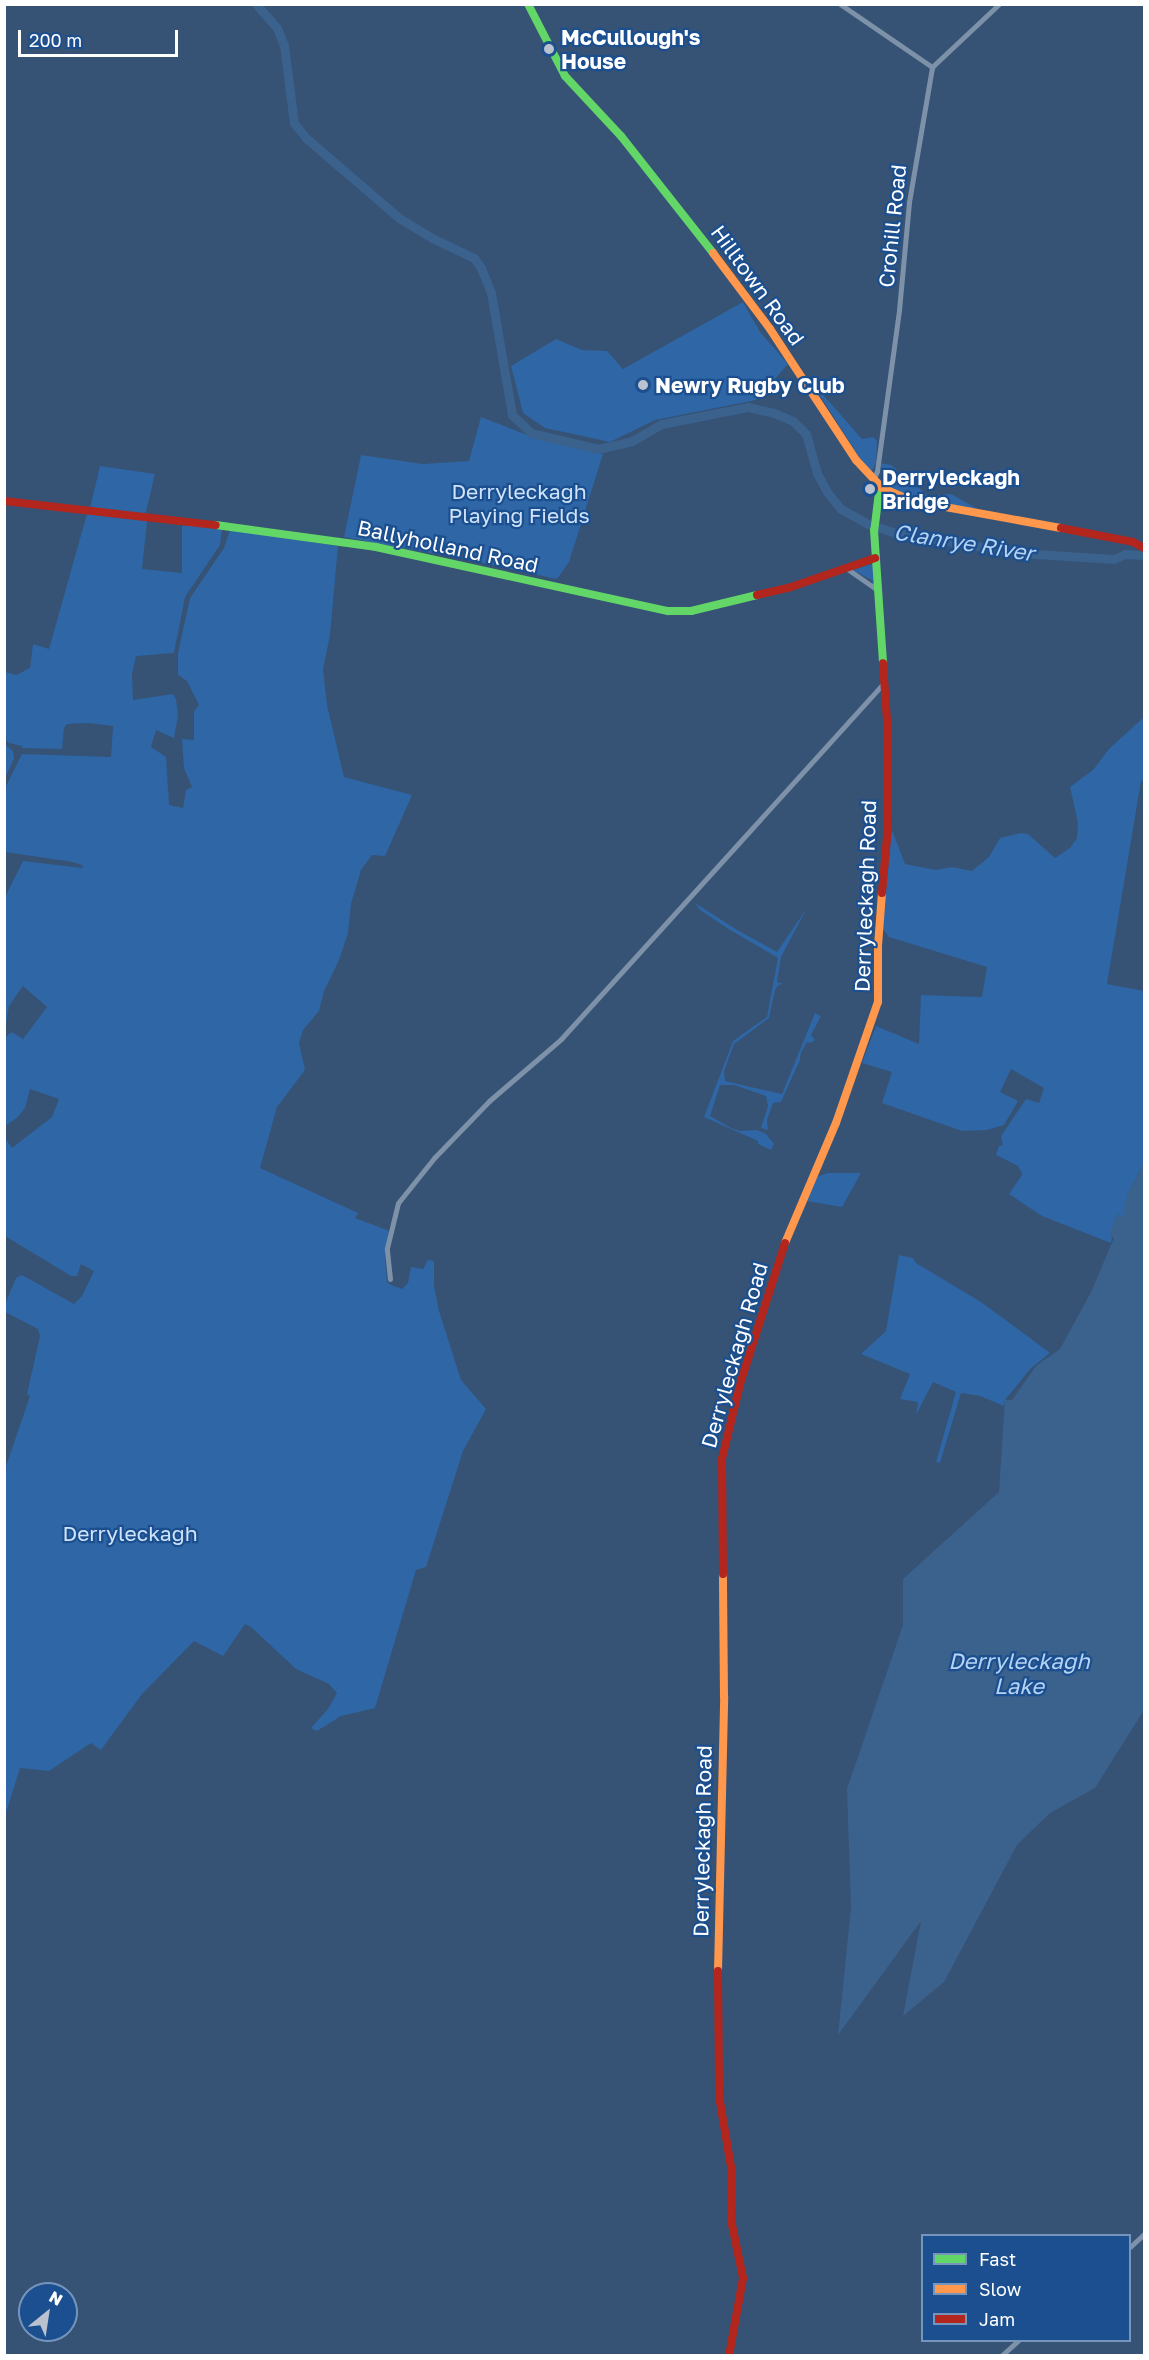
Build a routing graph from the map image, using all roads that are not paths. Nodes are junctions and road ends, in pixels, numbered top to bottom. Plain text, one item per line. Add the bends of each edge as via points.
1 (528, 4) edge
2 (840, 4) edge
3 (999, 4) edge
4 (932, 67) junction
5 (873, 480) junction
6 (882, 488) junction
7 (4, 501) edge
8 (1144, 548) edge
9 (875, 558) junction
10 (846, 568) junction
11 (877, 590) junction
12 (884, 683) junction
13 (390, 1279) dead end
14 (1144, 2234) edge
15 (1131, 2246) edge
16 (1017, 2342) edge
17 (729, 2355) edge
18 (1001, 2355) edge

1 - 5 street, Hilltown Road via 565,76 621,136 696,230 770,329
2 - 4 street
3 - 4 street
4 - 5 street, Crohill Road via 909,202 899,310
5 - 6 street, Hilltown Road
6 - 8 street, Hilltown Road via 912,501 1093,534
6 - 9 street, Derryleckagh Road via 875,511
7 - 10 street, Ballyholland Road via 376,547 668,611 692,611 791,587
9 - 10 street, Ballyholland Road
9 - 11 street, Derryleckagh Road
10 - 11 street
11 - 12 street, Derryleckagh Road
12 - 13 street via 561,1039 489,1101 439,1152 398,1203 387,1248
12 - 17 street, Derryleckagh Road via 887,837 878,946 878,1002 836,1123 786,1240 740,1384 723,1459 724,1697 717,2051 719,2096 732,2167 731,2220 743,2278
14 - 15 street
16 - 18 street

